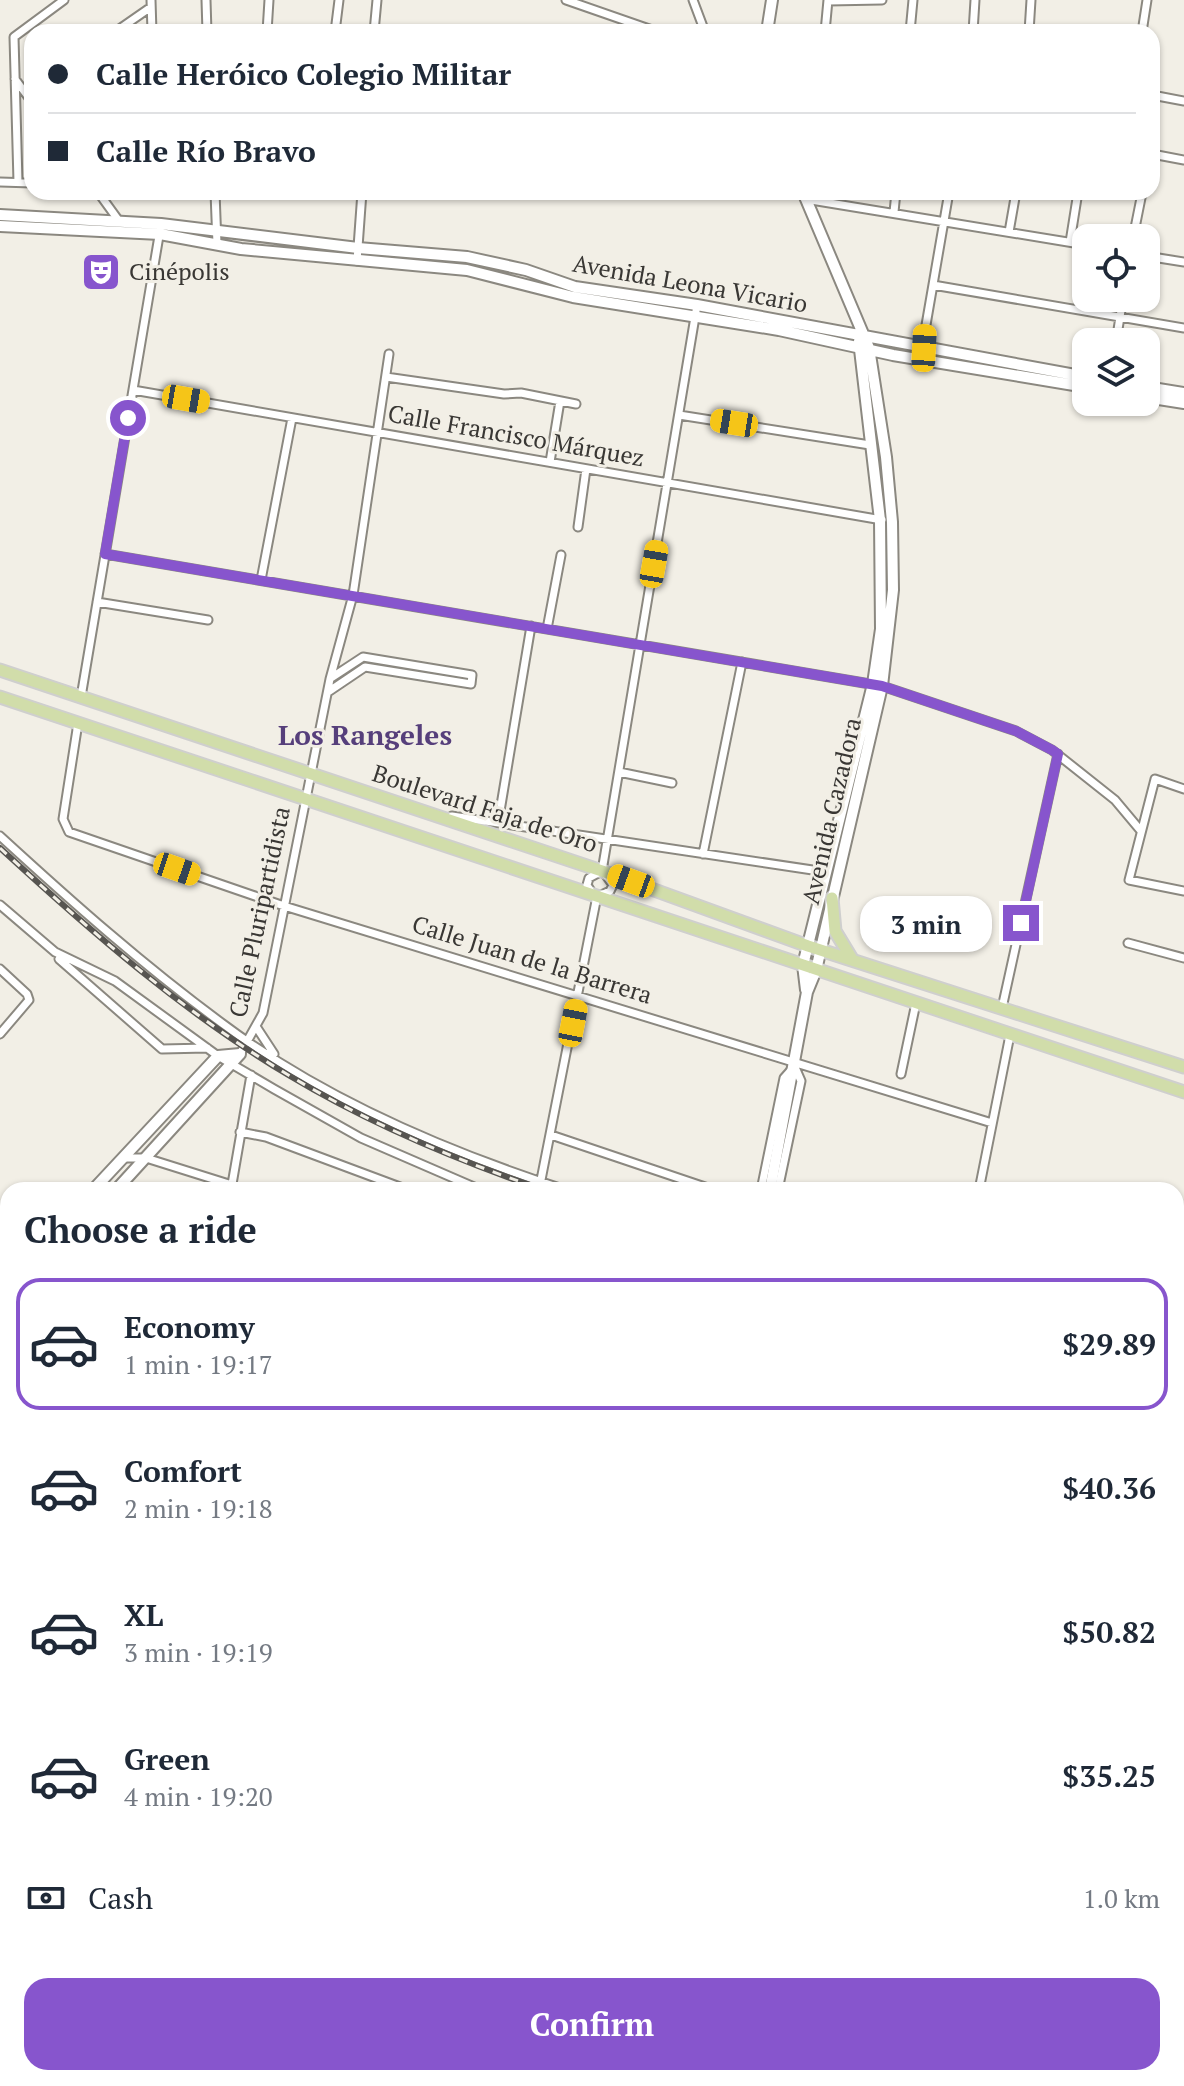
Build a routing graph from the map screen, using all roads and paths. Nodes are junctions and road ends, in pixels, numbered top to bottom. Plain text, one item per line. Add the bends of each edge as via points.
1 (64, 0) edge
2 (206, 0) edge
3 (269, 0) edge
4 (339, 0) edge
5 (377, 0) edge
6 (566, 0) edge
7 (693, 0) edge
8 (772, 0) edge
9 (828, 0) edge
10 (882, 0) edge
11 (913, 0) edge
12 (975, 0) edge
13 (1031, 0) edge
14 (1147, 0) edge
15 (151, 3) edge
16 (32, 24) edge
17 (125, 24) edge
18 (152, 24) edge
19 (207, 24) edge
20 (268, 24) edge
21 (336, 24) edge
22 (375, 24) edge
23 (635, 24) edge
24 (702, 24) edge
25 (768, 24) edge
26 (826, 24) edge
27 (911, 24) edge
28 (974, 24) edge
29 (1030, 24) edge
30 (1143, 24) edge
31 (24, 30) edge
32 (15, 79) junction
33 (24, 90) edge
34 (1160, 96) edge
35 (1184, 101) edge
36 (1160, 156) edge
37 (1184, 160) edge
38 (0, 182) edge
39 (18, 182) junction
40 (24, 182) edge
41 (104, 200) edge
42 (215, 200) edge
43 (361, 200) edge
44 (806, 200) edge
45 (826, 200) edge
46 (895, 200) edge
47 (948, 200) edge
48 (1015, 200) edge
49 (1077, 200) edge
50 (1141, 200) edge
51 (894, 212) junction
52 (0, 215) edge
53 (119, 221) junction
54 (945, 221) junction
55 (1136, 224) edge
56 (0, 226) edge
57 (160, 229) junction
58 (1009, 232) junction
59 (217, 238) junction
60 (1070, 242) joint
61 (358, 248) junction
62 (407, 252) junction
63 (1160, 258) edge
64 (357, 261) junction
65 (1184, 262) edge
66 (405, 265) junction
67 (933, 285) junction
68 (696, 310) junction
69 (1121, 312) edge
70 (1120, 317) junction
71 (1118, 328) edge
72 (1184, 328) edge
73 (862, 339) junction
74 (924, 348) junction
75 (389, 354) dead end
76 (924, 360) junction
77 (866, 366) junction
78 (1072, 374) edge
79 (386, 377) junction
80 (1072, 385) edge
81 (1160, 389) edge
82 (133, 390) junction
83 (1184, 393) edge
84 (1160, 399) edge
85 (560, 401) junction
86 (1184, 403) edge
87 (576, 404) dead end
88 (679, 415) junction
89 (292, 418) junction
90 (378, 432) junction
91 (870, 445) junction
92 (550, 462) junction
93 (586, 469) junction
94 (668, 483) junction
95 (886, 521) junction
96 (578, 527) dead end
97 (105, 554) junction
98 (561, 555) dead end
99 (261, 580) junction
100 (353, 595) junction
101 (97, 602) junction
102 (208, 620) dead end
103 (531, 626) junction
104 (547, 629) junction
105 (641, 645) junction
106 (742, 662) junction
107 (0, 670) edge
108 (412, 670) junction
109 (330, 679) junction
110 (877, 685) junction
111 (328, 692) junction
112 (0, 697) edge
113 (81, 697) junction
114 (78, 723) junction
115 (1058, 754) junction
116 (619, 772) junction
117 (310, 774) junction
118 (672, 783) dead end
119 (1184, 789) edge
120 (305, 800) junction
121 (425, 812) junction
122 (498, 823) junction
123 (1141, 831) junction
124 (0, 836) edge
125 (607, 840) junction
126 (703, 854) junction
127 (602, 871) junction
128 (826, 872) junction
129 (1184, 891) edge
130 (597, 896) junction
131 (832, 898) junction
132 (0, 905) edge
133 (284, 906) junction
134 (1128, 943) dead end
135 (42, 944) junction
136 (814, 948) junction
137 (1184, 957) edge
138 (853, 960) junction
139 (803, 965) junction
140 (0, 969) edge
141 (816, 970) junction
142 (807, 992) junction
143 (578, 995) junction
144 (916, 1003) junction
145 (1002, 1008) junction
146 (257, 1028) junction
147 (0, 1034) edge
148 (1010, 1035) junction
149 (249, 1042) junction
150 (207, 1048) junction
151 (240, 1054) junction
152 (218, 1056) junction
153 (281, 1061) junction
154 (231, 1064) junction
155 (794, 1064) junction
156 (1184, 1067) edge
157 (901, 1074) dead end
158 (251, 1075) junction
159 (1184, 1092) edge
160 (992, 1123) junction
161 (240, 1132) junction
162 (551, 1135) junction
163 (124, 1158) junction
164 (146, 1158) junction
165 (101, 1182) edge
166 (124, 1182) edge
167 (216, 1182) edge
168 (232, 1182) edge
169 (387, 1182) edge
170 (463, 1182) edge
171 (532, 1182) edge
172 (542, 1182) edge
173 (690, 1182) edge
174 (763, 1182) edge
175 (772, 1182) edge
176 (780, 1182) edge
177 (981, 1182) edge

1 - 16 street
2 - 19 street
3 - 20 street
4 - 21 street
5 - 22 street
6 - 23 street
7 - 24 street
8 - 25 street
9 - 10 street
9 - 26 street
11 - 27 street
12 - 28 street
13 - 29 street
14 - 30 street
15 - 17 street
15 - 18 street
31 - 32 street via 14,37
32 - 33 street
32 - 39 street
34 - 35 street
36 - 37 street
38 - 39 street
39 - 40 street
41 - 53 street
42 - 59 street
43 - 61 street
44 - 73 street, Avenida Cazadora
45 - 51 street
46 - 51 street
47 - 54 street
48 - 58 street
49 - 60 street
50 - 55 street
51 - 54 street
52 - 53 street, Avenida Leona Vicario
53 - 57 street, Avenida Leona Vicario
54 - 58 street
54 - 67 street
56 - 57 street, Avenida Leona Vicario
57 - 59 street, Avenida Leona Vicario
57 - 82 street
58 - 60 street
59 - 61 street, Avenida Leona Vicario
59 - 64 street, Avenida Leona Vicario
61 - 62 street, Avenida Leona Vicario
61 - 64 street
62 - 66 street
62 - 68 street, Avenida Leona Vicario via 498,263 575,287
63 - 65 street
64 - 66 street, Avenida Leona Vicario
66 - 68 street, Avenida Leona Vicario via 497,275 573,297
67 - 70 street
67 - 74 street
68 - 73 street, Avenida Leona Vicario
68 - 88 street
69 - 70 street
70 - 71 street
70 - 72 street
73 - 74 street, Avenida Leona Vicario
73 - 76 street, Avenida Leona Vicario
73 - 77 street, Avenida Cazadora
74 - 76 street
74 - 78 street, Avenida Leona Vicario
75 - 79 street, Calle Pluripartidista
76 - 80 street, Avenida Leona Vicario
77 - 91 street, Avenida Cazadora
77 - 95 street, Avenida Cazadora via 886,457
79 - 85 street
79 - 90 street, Calle Pluripartidista
81 - 83 street
82 - 89 street, Calle Francisco Márquez
82 - 97 street
84 - 86 street
85 - 87 street
85 - 92 street
88 - 91 street
88 - 94 street
89 - 90 street, Calle Francisco Márquez
89 - 99 street
90 - 92 street, Calle Francisco Márquez
90 - 100 street, Calle Pluripartidista
91 - 95 street, Avenida Cazadora
92 - 93 street, Calle Francisco Márquez
93 - 94 street, Calle Francisco Márquez
93 - 96 street
94 - 95 street, Calle Francisco Márquez
94 - 105 street
95 - 110 street, Avenida Cazadora
97 - 99 street
97 - 101 street
98 - 104 street
99 - 100 street
100 - 103 street
100 - 109 street, Calle Pluripartidista
101 - 102 street
101 - 113 street
103 - 104 street
103 - 122 street
104 - 105 street
105 - 106 street
105 - 116 street
106 - 110 street
106 - 126 street
107 - 113 main road, Boulevard Faja de Oro
108 - 108 street via 471,684 472,675
108 - 109 street via 363,657
108 - 111 street via 365,667
109 - 111 street, Calle Pluripartidista
110 - 115 street via 1016,731
110 - 128 street, Avenida Cazadora
110 - 131 street, Avenida Cazadora
111 - 117 street, Calle Pluripartidista
112 - 114 main road, Boulevard Faja de Oro
113 - 117 main road, Boulevard Faja de Oro
114 - 120 main road, Boulevard Faja de Oro
114 - 133 street, Calle Juan de la Barrera via 64,826 69,832
115 - 123 street via 1115,800
115 - 145 street
116 - 118 street
116 - 125 street
117 - 120 street, Calle Pluripartidista
117 - 121 main road, Boulevard Faja de Oro
119 - 123 street via 1155,779
120 - 130 main road, Boulevard Faja de Oro
120 - 133 street, Calle Pluripartidista
121 - 122 street
121 - 127 main road, Boulevard Faja de Oro
122 - 125 street
123 - 129 street via 1129,880
124 - 149 street via 100,927
125 - 126 street
125 - 127 street
126 - 128 street
127 - 130 street via 587,885
127 - 130 street via 613,885
127 - 136 main road, Boulevard Faja de Oro
128 - 136 street, Avenida Cazadora
130 - 139 main road, Boulevard Faja de Oro
130 - 143 street
131 - 136 street, Avenida Cazadora
131 - 138 main road via 835,931
132 - 135 street
133 - 143 street, Calle Juan de la Barrera
133 - 146 street, Calle Pluripartidista
134 - 137 street
135 - 150 street via 115,981
135 - 150 street via 162,1049
136 - 138 main road, Boulevard Faja de Oro
136 - 139 street
136 - 141 street
138 - 145 main road, Boulevard Faja de Oro
139 - 141 main road, Boulevard Faja de Oro
139 - 142 street
140 - 147 street via 29,1000
141 - 142 street
141 - 144 main road, Boulevard Faja de Oro
142 - 155 street
143 - 155 street, Calle Juan de la Barrera
143 - 162 street
144 - 148 main road, Boulevard Faja de Oro
144 - 157 street
145 - 156 main road, Boulevard Faja de Oro
146 - 149 street, Calle Pluripartidista
146 - 153 street
148 - 159 main road, Boulevard Faja de Oro
148 - 160 street
149 - 151 street, Calle Pluripartidista
149 - 153 street
150 - 152 street
151 - 152 street, Calle Pluripartidista
151 - 154 street, Calle Pluripartidista
152 - 154 street
152 - 163 street
153 - 171 street via 409,1130
154 - 158 street
154 - 164 street, Calle Pluripartidista
155 - 160 street, Calle Juan de la Barrera
155 - 174 street via 784,1078
155 - 175 street
155 - 176 street via 801,1081
158 - 161 street
158 - 170 street via 361,1138
160 - 177 street
161 - 168 street
161 - 169 street
162 - 172 street
162 - 173 street
163 - 164 street
163 - 165 street
164 - 166 street, Calle Pluripartidista
164 - 167 street

